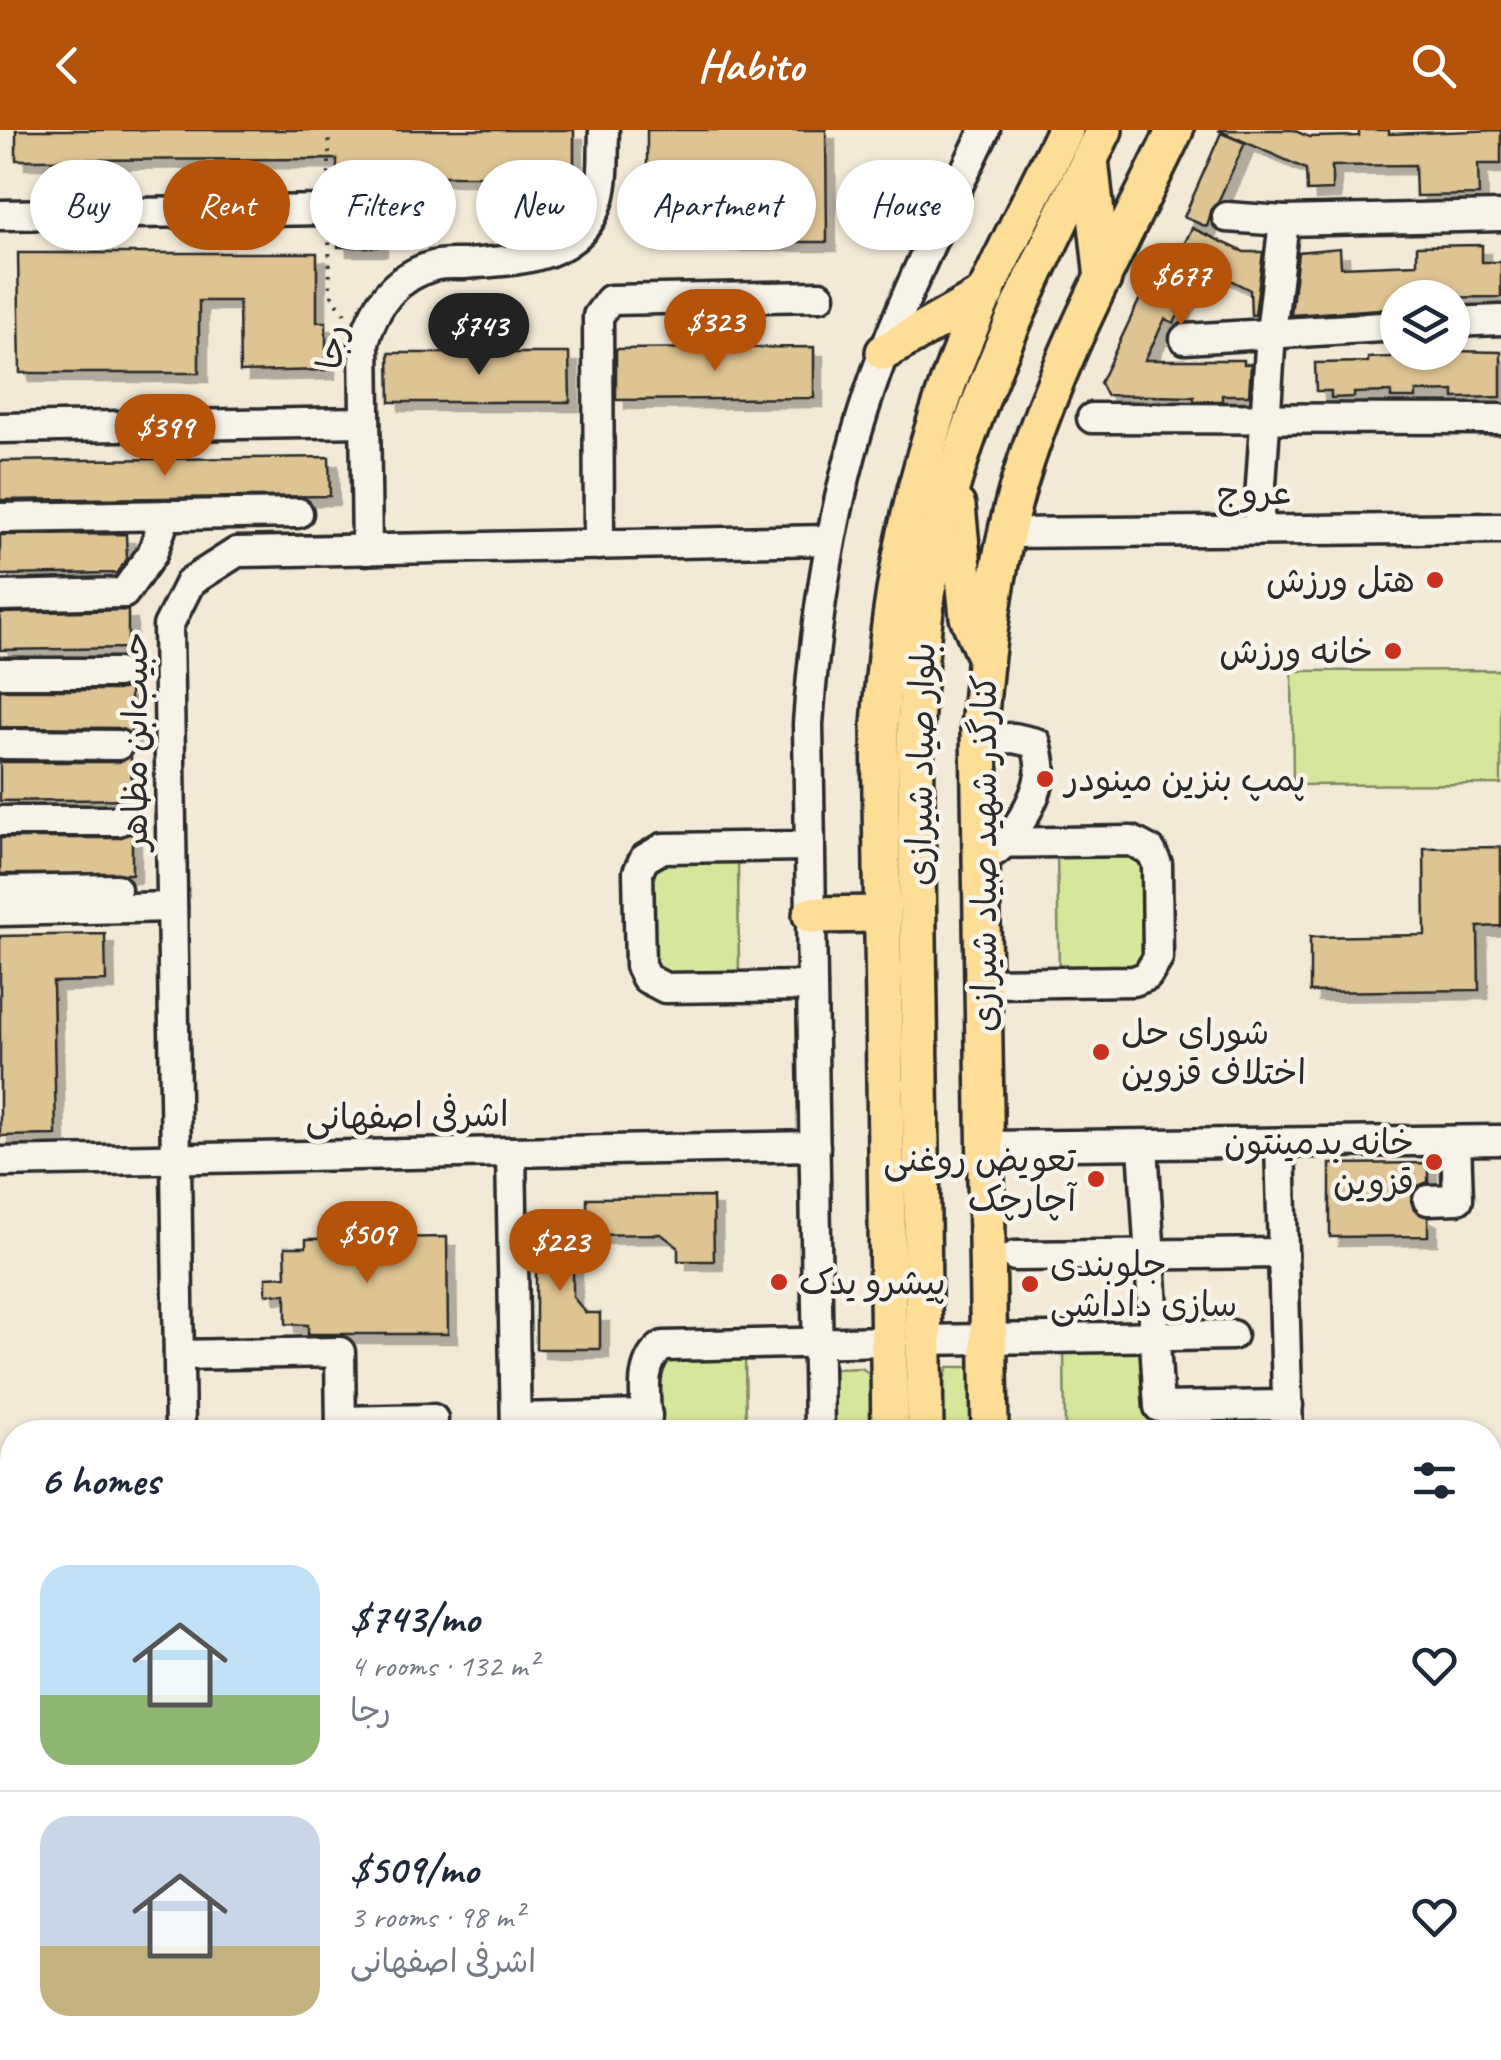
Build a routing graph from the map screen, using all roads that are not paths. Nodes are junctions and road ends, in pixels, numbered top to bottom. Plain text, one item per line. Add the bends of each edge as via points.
1 (604, 130) edge
2 (985, 130) edge
3 (1065, 130) edge
4 (1175, 130) edge
5 (1097, 144) edge
6 (310, 210) edge
7 (0, 215) edge
8 (1501, 216) edge
9 (1227, 217) dead end
10 (1284, 221) junction
11 (1103, 280) junction
12 (987, 292) junction
13 (820, 296) dead end
14 (1501, 320) edge
15 (1470, 321) edge
16 (1380, 327) edge
17 (1271, 333) junction
18 (1185, 339) dead end
19 (884, 352) junction
20 (1092, 418) dead end
21 (1268, 418) junction
22 (1499, 420) edge
23 (365, 422) junction
24 (0, 428) edge
25 (955, 475) junction
26 (298, 513) dead end
27 (166, 515) junction
28 (0, 518) edge
29 (1501, 528) edge
30 (1258, 530) junction
31 (1007, 533) junction
32 (829, 540) junction
33 (599, 545) junction
34 (366, 550) junction
35 (0, 596) edge
36 (984, 656) junction
37 (0, 673) edge
38 (117, 673) dead end
39 (980, 739) junction
40 (0, 744) edge
41 (118, 745) dead end
42 (0, 821) edge
43 (118, 821) dead end
44 (810, 846) junction
45 (989, 849) junction
46 (116, 889) dead end
47 (0, 890) edge
48 (172, 907) junction
49 (0, 910) edge
50 (882, 914) junction
51 (811, 915) junction
52 (983, 983) junction
53 (812, 986) junction
54 (1501, 1140) edge
55 (1456, 1141) junction
56 (1144, 1144) junction
57 (1280, 1144) junction
58 (814, 1146) junction
59 (986, 1146) junction
60 (510, 1152) junction
61 (176, 1158) junction
62 (0, 1162) edge
63 (1428, 1200) dead end
64 (1283, 1253) junction
65 (1150, 1254) junction
66 (1014, 1256) dead end
67 (1154, 1335) junction
68 (1232, 1335) dead end
69 (989, 1339) junction
70 (924, 1340) junction
71 (889, 1341) junction
72 (818, 1342) junction
73 (179, 1355) junction
74 (433, 1419) dead end
75 (1288, 1419) edge
76 (180, 1420) edge
77 (341, 1420) edge
78 (422, 1420) edge
79 (516, 1420) edge
80 (648, 1420) edge
81 (819, 1420) edge
82 (890, 1420) edge
83 (926, 1420) edge
84 (990, 1420) edge

1 - 23 street, رجا via 599,198 574,239 525,260 434,266 387,292 364,342
2 - 19 street
3 - 12 main road, بلوار صیاد شیرازی
4 - 11 main road, کنارگذر شهید صیاد شیرازی
5 - 11 main road
5 - 25 main road, بلوار صیاد شیرازی via 990,373
6 - 7 street
8 - 10 street
9 - 10 street
10 - 17 street
11 - 31 main road, کنارگذر شهید صیاد شیرازی via 1044,412
12 - 19 main road
12 - 50 main road, بلوار صیاد شیرازی via 944,395 898,554 880,726
13 - 33 street via 610,300 598,316
14 - 15 street
16 - 17 street
17 - 18 street
17 - 21 street
19 - 32 street
20 - 21 street
21 - 22 street
21 - 30 street
23 - 24 street
23 - 34 street, رجا
25 - 36 main road via 968,617
25 - 70 main road, بلوار صیاد شیرازی via 933,562 915,726
26 - 27 street
27 - 28 street
27 - 35 street via 152,554 124,593
29 - 30 street, عروج
30 - 31 street, عروج
31 - 36 main road, کنارگذر شهید صیاد شیرازی
32 - 33 street, حبیب‌ابن مظاهر
32 - 44 street via 808,724
33 - 34 street, حبیب‌ابن مظاهر
34 - 48 street, حبیب‌ابن مظاهر via 236,552 190,582 168,626
36 - 39 main road, کنارگذر شهید صیاد شیرازی
37 - 38 street
39 - 45 main road, کنارگذر شهید صیاد شیرازی
39 - 45 street via 1036,743 1041,774 1025,811
40 - 41 street
42 - 43 street
44 - 51 street
44 - 53 street via 662,848 644,858 638,872 640,966 652,982 664,988
45 - 52 main road, کنارگذر شهید صیاد شیرازی
45 - 52 street via 1132,840 1146,846 1157,864 1158,958 1147,976 1134,981
46 - 47 street
48 - 49 street
48 - 61 street, حبیب‌ابن مظاهر
50 - 51 main road
50 - 71 main road, بلوار صیاد شیرازی
51 - 53 street
52 - 59 main road, کنارگذر شهید صیاد شیرازی
53 - 58 street
54 - 55 street
55 - 57 street
55 - 63 street via 1458,1199
56 - 57 street
56 - 59 street
56 - 65 street
57 - 64 street
58 - 60 street, اشرفی اصفهانی
58 - 72 street
59 - 69 main road, کنارگذر شهید صیاد شیرازی
60 - 61 street, اشرفی اصفهانی
60 - 79 street
61 - 62 street, اشرفی اصفهانی
61 - 73 street, حبیب‌ابن مظاهر
64 - 65 street
64 - 75 street
65 - 66 street
65 - 67 street
67 - 68 street
67 - 69 street
67 - 75 street via 1158,1407
69 - 70 street
69 - 84 main road, کنارگذر شهید صیاد شیرازی
70 - 83 main road, بلوار صیاد شیرازی
71 - 72 street
71 - 82 main road, بلوار صیاد شیرازی
72 - 80 street via 663,1346 646,1369
72 - 81 street
73 - 76 street, حبیب‌ابن مظاهر
73 - 77 street via 340,1352
74 - 78 street

